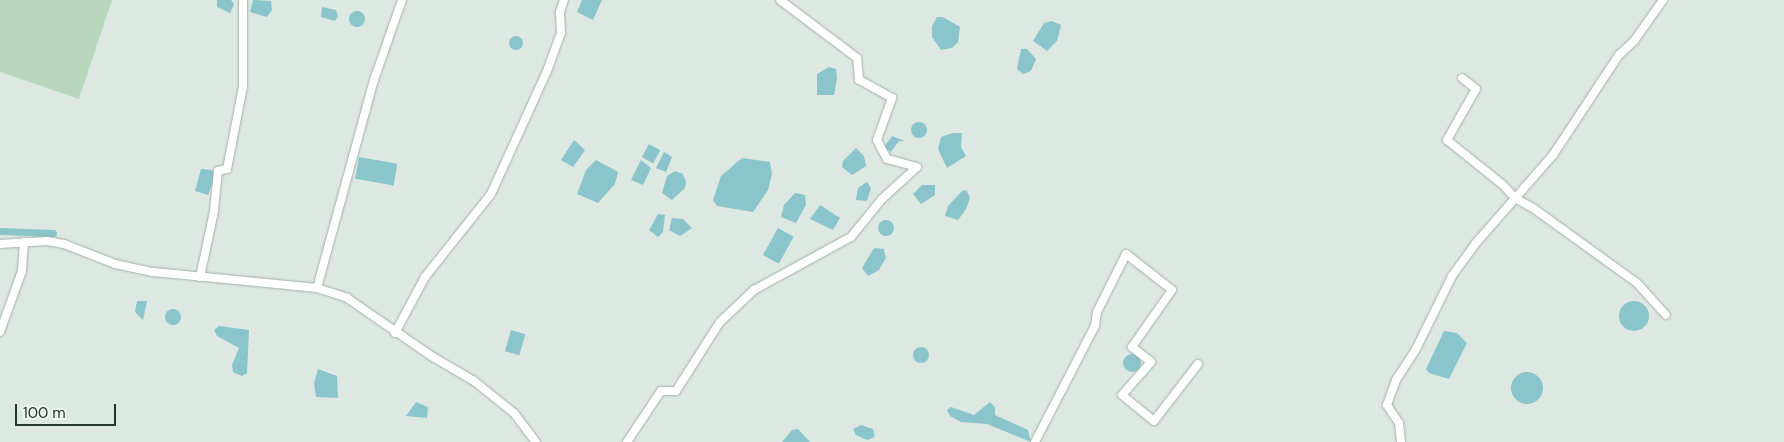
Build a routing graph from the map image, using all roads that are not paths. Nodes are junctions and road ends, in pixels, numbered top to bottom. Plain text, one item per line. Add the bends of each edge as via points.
1 (243, 0) edge
2 (402, 0) edge
3 (564, 0) edge
4 (780, 0) edge
5 (1662, 0) edge
6 (1462, 78) dead end
7 (1515, 198) junction
8 (24, 242) junction
9 (0, 244) edge
10 (200, 277) junction
11 (317, 288) junction
12 (1666, 315) dead end
13 (396, 331) junction
14 (0, 332) edge
15 (1198, 364) dead end
16 (536, 442) edge
17 (627, 442) edge
18 (1036, 442) edge
19 (1401, 442) edge

1 - 10 street via 243,87 227,169 218,171 214,211
2 - 11 street via 374,80
3 - 13 street via 560,12 561,32 547,71 492,194 425,277
4 - 17 street via 857,58 859,80 892,98 877,140 887,159 917,167 882,199 851,238 754,290 720,322 676,391 661,391
5 - 7 street via 1634,41 1619,55 1553,155
6 - 7 street via 1476,89 1447,140
7 - 12 street via 1637,283
7 - 19 street via 1462,260 1396,380 1387,405 1399,423
8 - 9 street
8 - 10 street via 64,244 115,264
8 - 14 street via 22,271
10 - 11 street
11 - 13 street via 347,298
13 - 16 street via 474,381 514,414
15 - 18 street via 1154,421 1122,395 1151,362 1132,347 1172,290 1126,254 1097,312 1095,326

